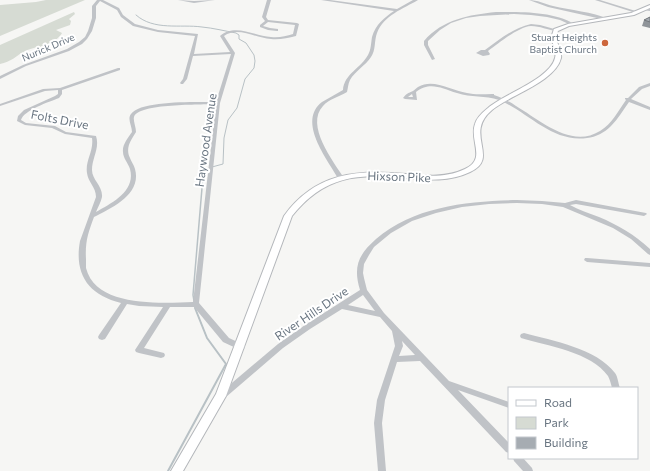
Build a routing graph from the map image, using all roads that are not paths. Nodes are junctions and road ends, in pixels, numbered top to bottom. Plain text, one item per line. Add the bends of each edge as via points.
1 (100, 0) edge
2 (180, 0) edge
3 (213, 0) edge
4 (269, 0) edge
5 (323, 0) edge
6 (416, 0) edge
7 (531, 0) edge
8 (597, 0) edge
9 (650, 6) edge
10 (397, 10) junction
11 (647, 10) edge
12 (638, 12) junction
13 (606, 19) junction
14 (267, 21) junction
15 (572, 24) junction
16 (277, 30) dead end
17 (556, 30) junction
18 (486, 52) dead end
19 (233, 54) junction
20 (191, 55) junction
21 (433, 59) dead end
22 (119, 69) dead end
23 (0, 78) edge
24 (182, 83) dead end
25 (650, 84) edge
26 (60, 89) junction
27 (414, 92) dead end
28 (504, 99) junction
29 (627, 100) junction
30 (218, 103) junction
31 (0, 105) edge
32 (650, 109) edge
33 (341, 178) junction
34 (566, 205) junction
35 (644, 214) dead end
36 (92, 216) junction
37 (650, 253) edge
38 (587, 260) dead end
39 (650, 265) edge
40 (364, 291) junction
41 (125, 302) junction
42 (196, 304) junction
43 (168, 305) junction
44 (343, 308) junction
45 (382, 315) junction
46 (396, 330) junction
47 (524, 336) dead end
48 (102, 337) dead end
49 (241, 347) junction
50 (161, 355) dead end
51 (422, 358) junction
52 (396, 359) junction
53 (448, 383) junction
54 (616, 387) edge
55 (221, 396) junction
56 (508, 405) edge
57 (508, 448) edge
58 (518, 459) edge
59 (177, 471) edge
60 (382, 471) edge
61 (529, 471) edge

1 - 20 street via 118,10 134,24 197,35
1 - 23 street, Nurick Drive via 94,6 95,12 87,37 62,52
2 - 3 street
4 - 14 street via 263,14
5 - 10 street
6 - 10 street
7 - 13 street
8 - 12 street
9 - 11 main road
10 - 33 street via 375,33 371,54 346,82 345,91 322,103 315,116 317,136
11 - 12 main road
12 - 13 main road
13 - 15 main road
14 - 16 street via 261,26
14 - 19 street via 297,24 298,28 295,35 283,38 237,31 225,33 222,36
15 - 17 main road
15 - 21 street via 562,19 525,13 466,17 453,21 431,34 426,46
17 - 18 street via 536,25 528,26 503,39
17 - 28 main road, Hixson Pike via 553,38 558,58 553,67 543,76
19 - 20 street
19 - 30 street, Haywood Avenue
20 - 24 street
22 - 26 street
25 - 29 street via 635,90
26 - 31 street, Folts Drive via 45,90
26 - 36 street, Folts Drive via 57,97 26,111 19,120 25,124 53,127 65,134 94,137 96,144 89,165 89,174 100,190
27 - 28 street via 421,87 434,85 466,95 488,95
28 - 29 street via 559,134 576,138 594,136 606,128 617,117
28 - 33 main road, Hixson Pike via 479,121 476,133 481,152 479,160 476,166 464,172 443,178 385,174
29 - 32 street
30 - 36 street via 142,108 135,111 131,121 134,132 125,152 133,171 132,182 127,193 117,203
30 - 42 street, Haywood Avenue
33 - 49 main road, Hixson Pike via 325,183 308,193 297,202 288,216
34 - 35 street via 576,202
34 - 37 street, River Hills Drive via 609,222
34 - 40 street, River Hills Drive via 497,202 429,212 411,218 384,234 370,249 360,269
36 - 41 street, Folts Drive via 82,245 88,279 92,286 110,299
38 - 39 street
40 - 44 street, River Hills Drive
40 - 45 street
41 - 43 street, Folts Drive
41 - 48 street
42 - 43 street, Folts Drive
42 - 49 street via 226,340
43 - 50 street via 139,350
44 - 45 street
44 - 55 street, River Hills Drive via 288,340
45 - 46 street
46 - 51 street
46 - 52 street via 399,346
47 - 54 street via 595,359 612,374
49 - 55 main road, Hixson Pike
51 - 52 street
51 - 53 street
52 - 60 street via 381,400 378,423
53 - 56 street
53 - 57 street
55 - 59 main road, Hixson Pike
58 - 61 street

